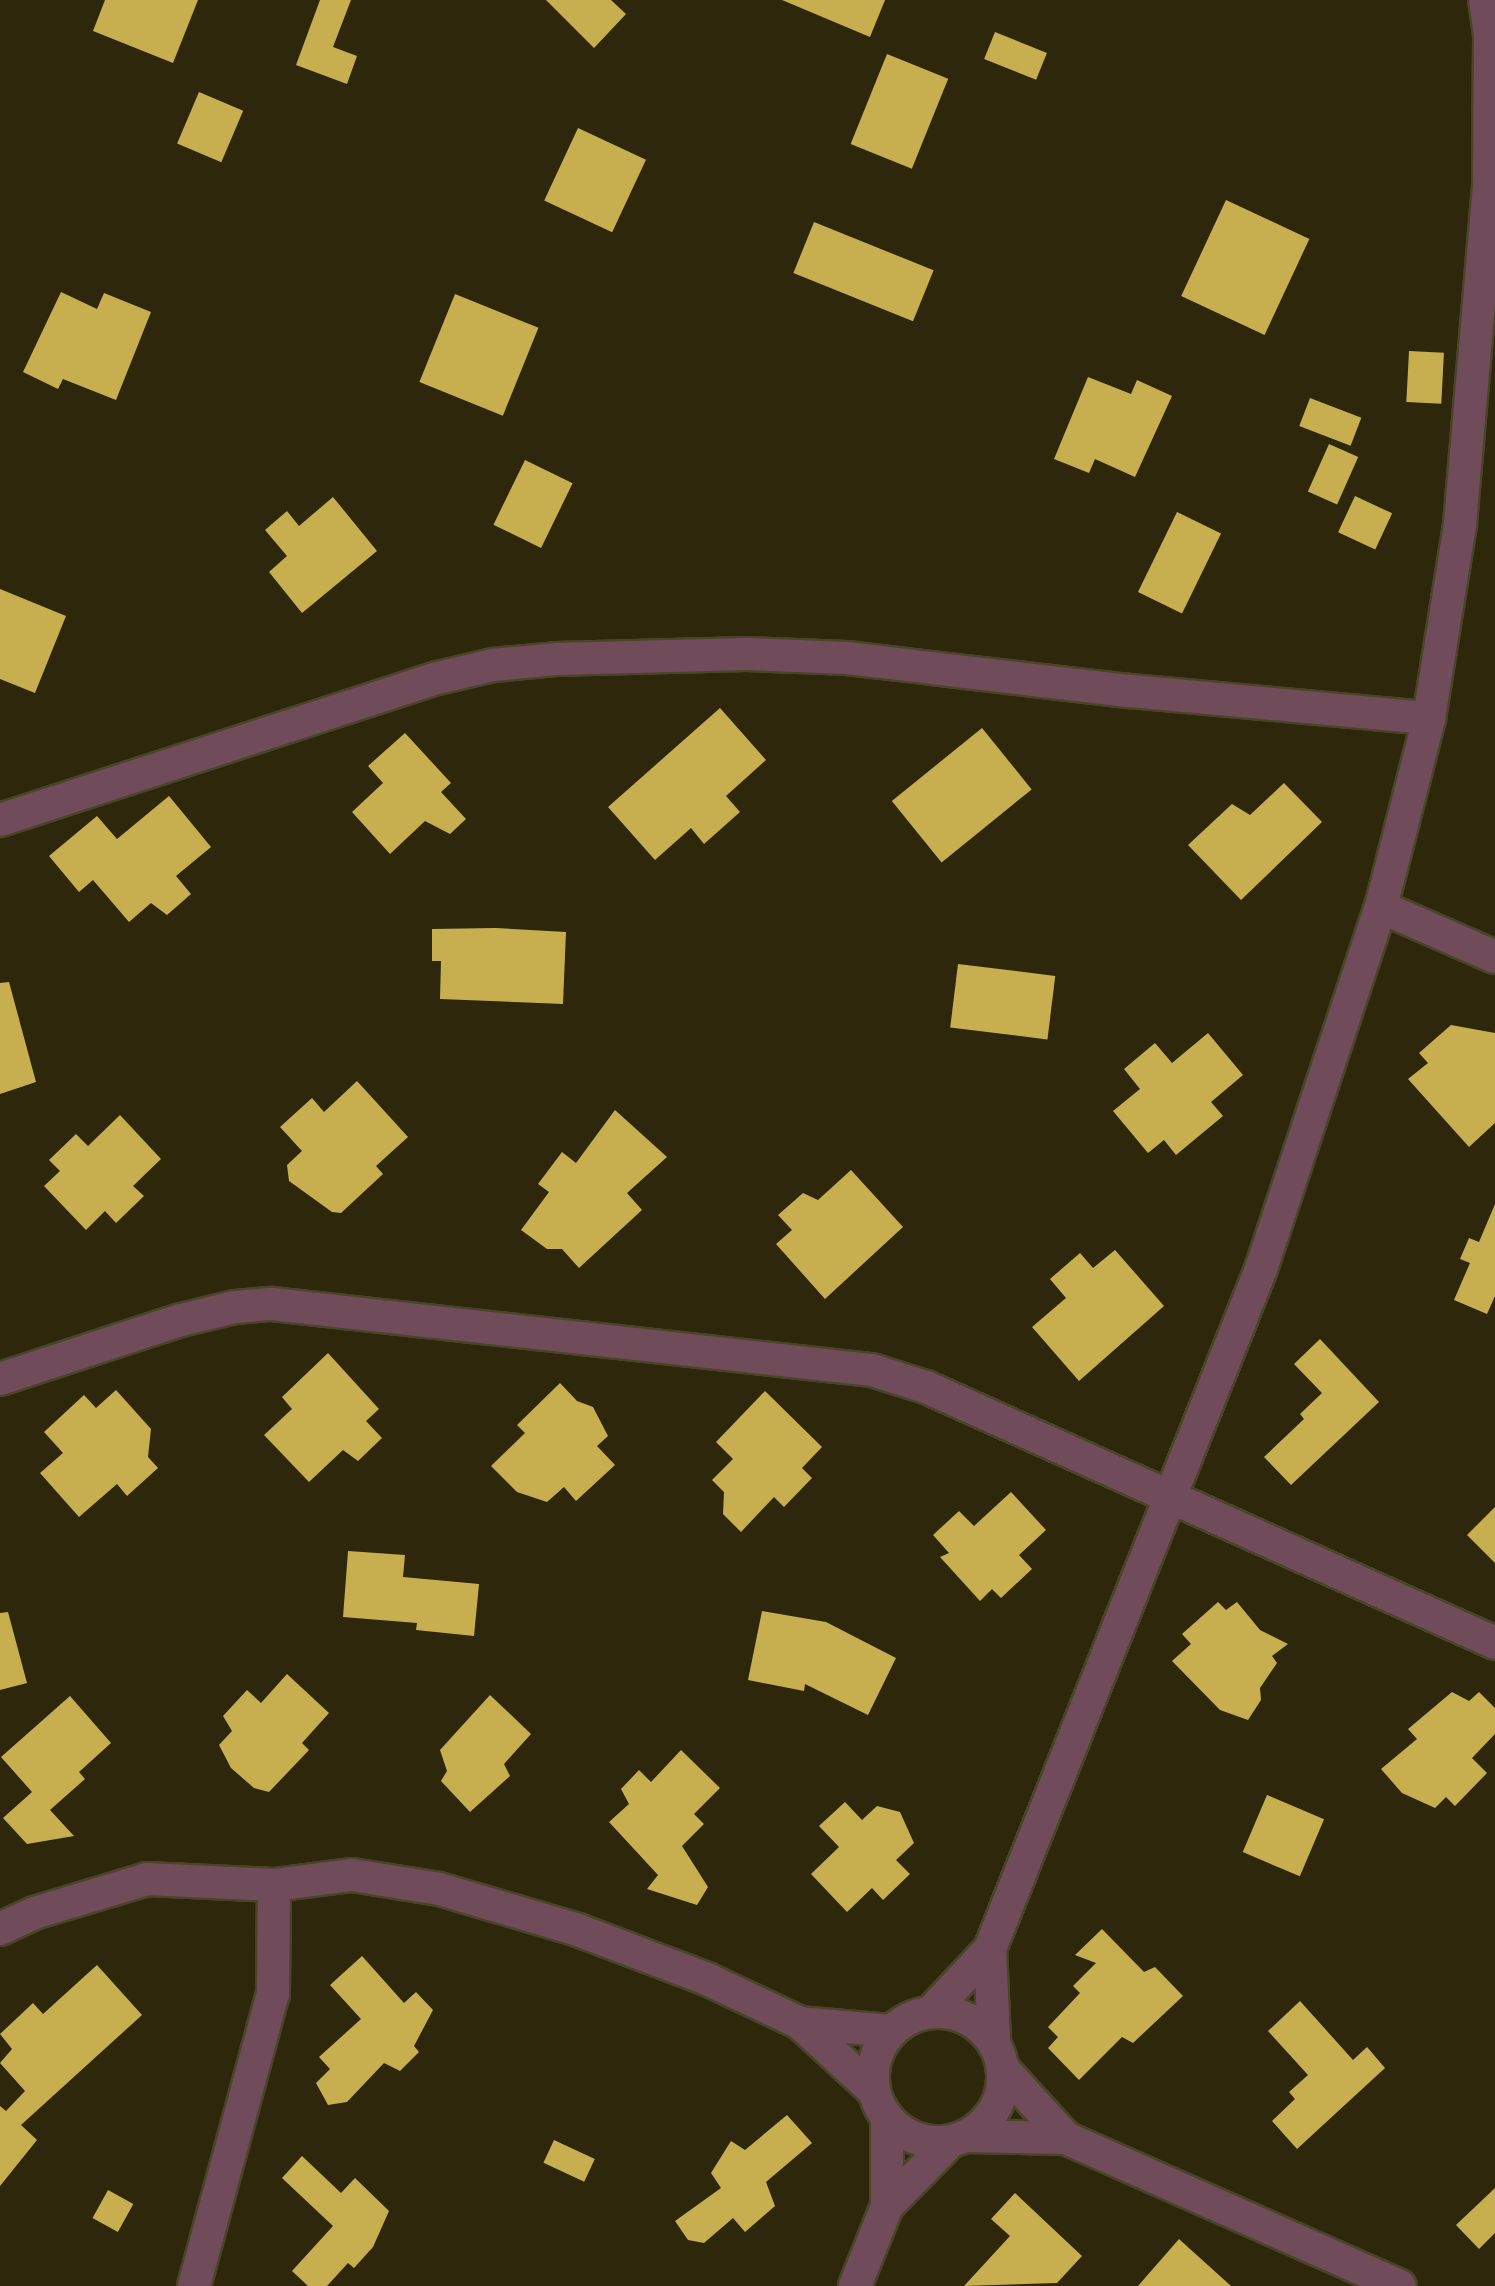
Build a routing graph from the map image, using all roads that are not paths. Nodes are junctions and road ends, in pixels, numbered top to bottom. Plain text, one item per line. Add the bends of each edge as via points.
1 (1485, 0) edge
2 (1492, 35) edge
3 (1429, 718) junction
4 (0, 820) edge
5 (1382, 906) junction
6 (1495, 957) edge
7 (0, 1379) edge
8 (1168, 1499) junction
9 (1495, 1643) edge
10 (274, 1885) junction
11 (0, 1929) edge
12 (990, 1949) junction
13 (931, 2012) junction
14 (800, 2023) junction
15 (892, 2031) junction
16 (999, 2055) junction
17 (874, 2091) junction
18 (887, 2121) junction
19 (1066, 2138) junction
20 (959, 2139) junction
21 (887, 2206) junction
22 (194, 2286) edge
23 (855, 2286) edge
24 (1400, 2286) edge

1 - 2 lane
2 - 3 lane via 1489,183 1462,505
3 - 4 lane via 848,658 556,659 438,678
3 - 5 lane
5 - 6 lane
5 - 8 lane via 1261,1268
7 - 8 lane via 234,1307 303,1304 872,1370 926,1387
8 - 9 lane
8 - 12 lane
10 - 11 lane via 147,1880
10 - 14 lane via 352,1875 439,1889 578,1930
10 - 22 lane via 273,1994
12 - 13 lane
12 - 16 lane
13 - 15 lane
13 - 16 lane via 971,2020
14 - 15 lane
14 - 17 lane
15 - 17 lane via 873,2069
16 - 19 lane
16 - 20 lane via 995,2110
17 - 18 lane
18 - 20 lane via 913,2138
18 - 21 lane
19 - 20 lane
19 - 24 lane
20 - 21 lane
21 - 23 lane

